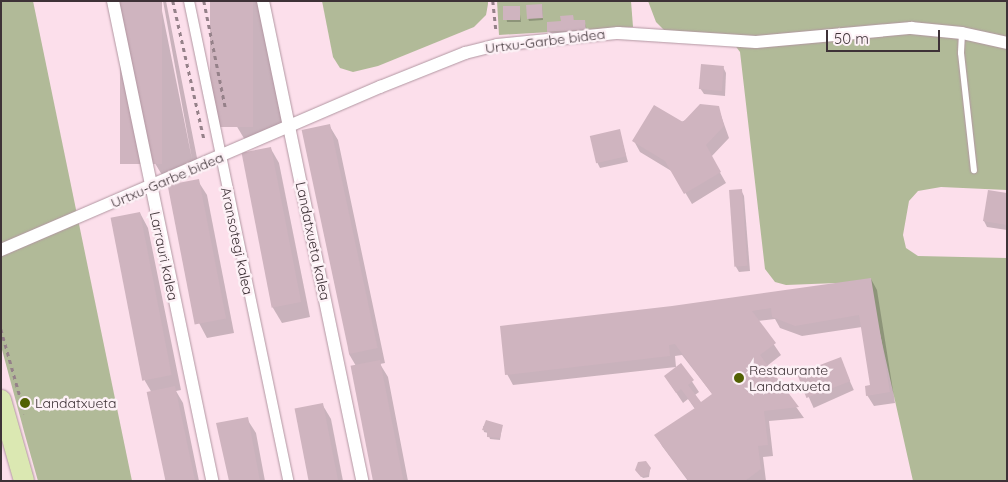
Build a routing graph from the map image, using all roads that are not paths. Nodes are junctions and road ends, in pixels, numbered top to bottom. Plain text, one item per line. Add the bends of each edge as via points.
1 (113, 1) edge
2 (189, 1) edge
3 (263, 1) edge
4 (962, 33) junction
5 (1007, 43) edge
6 (290, 128) junction
7 (220, 158) junction
8 (974, 170) dead end
9 (150, 187) junction
10 (1, 250) edge
11 (1, 400) edge
12 (24, 481) edge
13 (212, 481) edge
14 (288, 481) edge
15 (362, 481) edge

1 - 9 street, Larrauri kalea
2 - 7 street, Aransotegi kalea
3 - 6 street, Landatxueta kalea
4 - 5 street, Urtxu-Garbe bidea
4 - 6 street, Urtxu-Garbe bidea via 911,28 756,42 618,33 497,45 465,53
4 - 8 lane via 961,52
6 - 7 street, Urtxu-Garbe bidea
6 - 15 street, Landatxueta kalea
7 - 9 street, Urtxu-Garbe bidea
7 - 14 street, Aransotegi kalea
9 - 10 street, Urtxu-Garbe bidea
9 - 13 street, Larrauri kalea
11 - 12 main road

